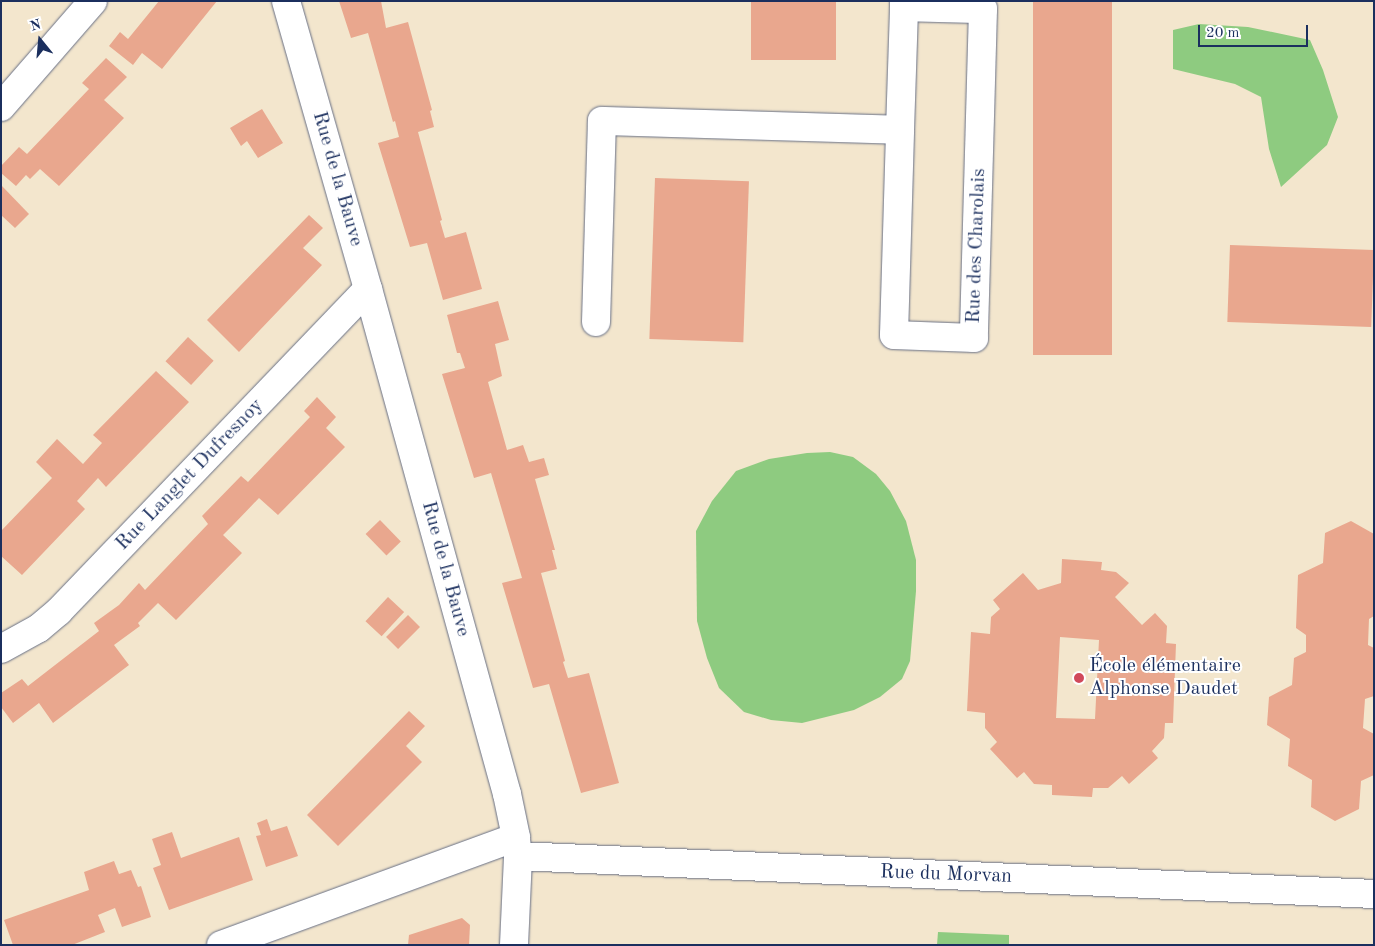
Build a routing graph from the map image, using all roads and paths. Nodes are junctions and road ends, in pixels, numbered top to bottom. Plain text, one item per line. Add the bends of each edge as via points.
1 (94, 1) edge
2 (286, 1) edge
3 (904, 4) edge
4 (1, 108) edge
5 (900, 130) junction
6 (368, 289) junction
7 (596, 322) dead end
8 (1, 649) edge
9 (517, 847) junction
10 (1374, 894) edge
11 (221, 945) edge
12 (514, 945) edge

1 - 4 street
2 - 6 street, Rue de la Bauve
3 - 5 street, Rue des Charolais
3 - 5 street, Rue des Charolais via 983,9 974,338 894,335
5 - 7 street via 602,121
6 - 8 street, Rue Langlet Dufresnoy via 59,612 39,628
6 - 9 street, Rue de la Bauve via 507,794
9 - 10 street, Rue du Morvan
9 - 11 street
9 - 12 street, Rue de la Bauve

